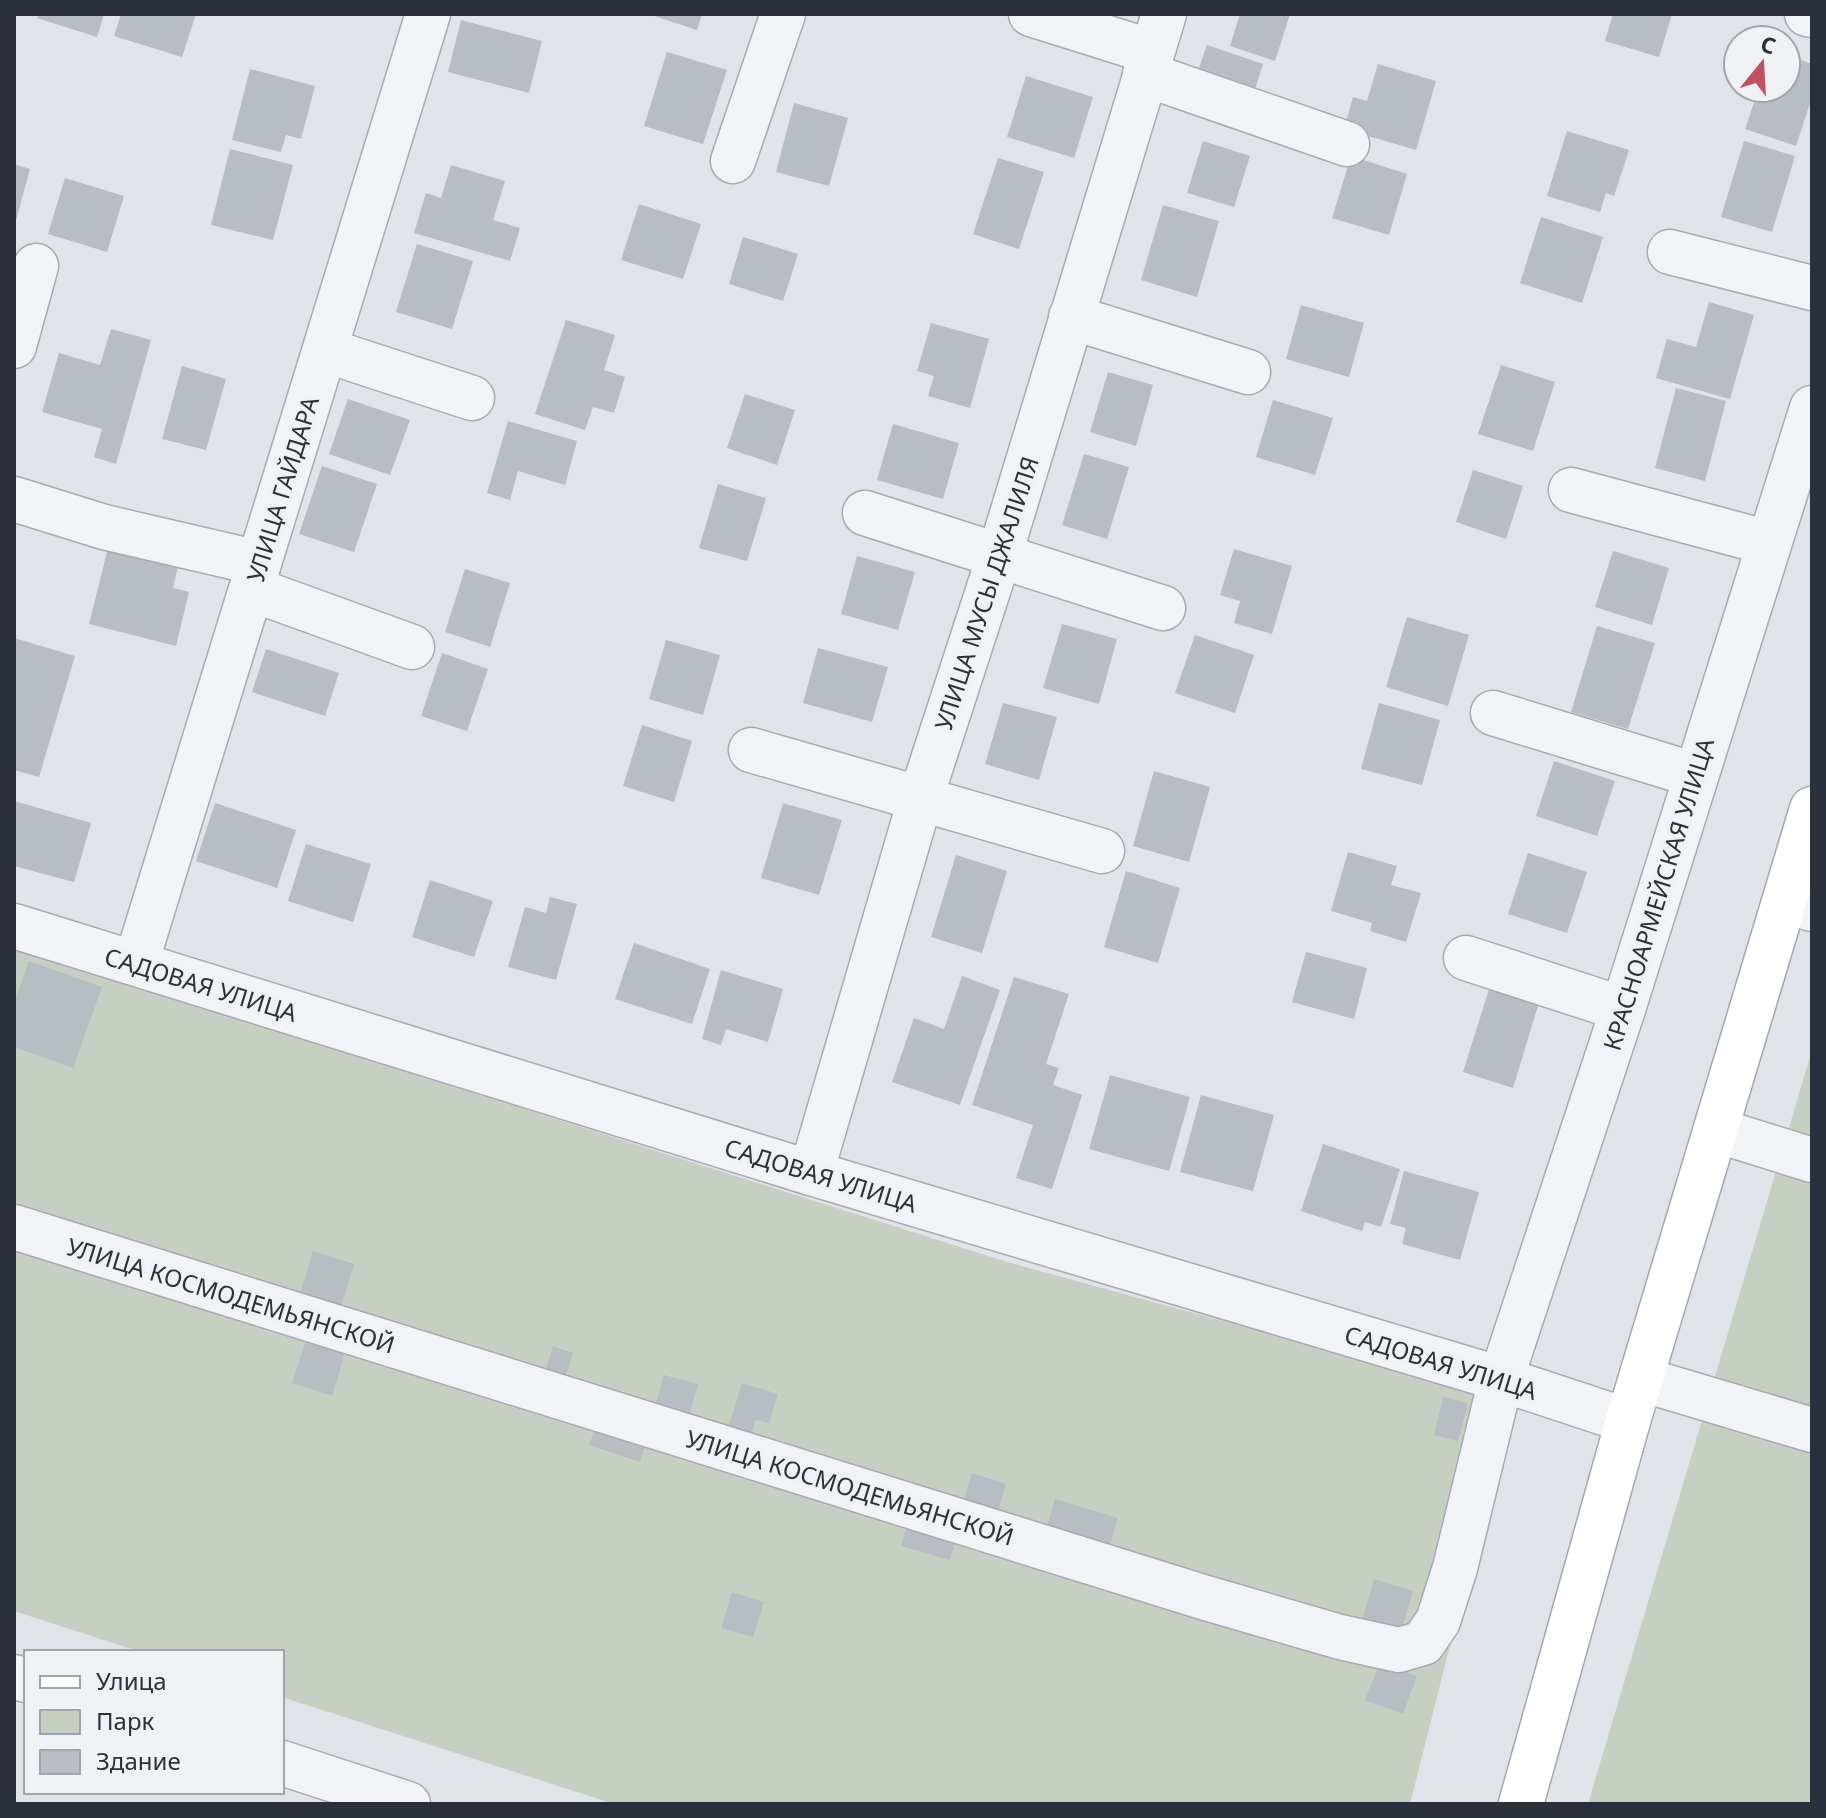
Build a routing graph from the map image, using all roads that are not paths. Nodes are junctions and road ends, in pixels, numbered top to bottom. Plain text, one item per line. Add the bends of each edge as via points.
1 (428, 14) edge
2 (783, 14) edge
3 (1031, 14) edge
4 (1154, 47) edge
5 (1347, 144) dead end
6 (733, 161) dead end
7 (1670, 252) dead end
8 (36, 266) dead end
9 (1812, 288) edge
10 (1071, 317) junction
11 (14, 346) edge
12 (325, 350) junction
13 (1248, 372) dead end
14 (472, 398) dead end
15 (1812, 408) edge
16 (1571, 490) dead end
17 (14, 499) edge
18 (865, 513) dead end
19 (1769, 543) junction
20 (999, 557) junction
21 (255, 576) junction
22 (1163, 608) dead end
23 (412, 647) dead end
24 (1493, 713) dead end
25 (751, 750) dead end
26 (1695, 775) junction
27 (921, 797) junction
28 (1812, 809) edge
29 (1102, 851) dead end
30 (1798, 905) edge
31 (14, 926) edge
32 (1466, 958) dead end
33 (136, 963) junction
34 (1623, 1009) junction
35 (1716, 1130) junction
36 (1812, 1160) edge
37 (811, 1173) junction
38 (14, 1227) edge
39 (1501, 1379) junction
40 (1641, 1379) junction
41 (1628, 1421) junction
42 (1812, 1430) edge
43 (284, 1764) edge
44 (408, 1804) edge
45 (1521, 1804) edge

1 - 12 street, УЛИЦА ГАЙДАРА
2 - 6 street
3 - 4 street
4 - 5 street
4 - 10 street, УЛИЦА МУСЫ ДЖАЛИЛЯ
7 - 9 street
8 - 11 street
10 - 13 street
10 - 20 street, УЛИЦА МУСЫ ДЖАЛИЛЯ
12 - 14 street
12 - 21 street, УЛИЦА ГАЙДАРА
15 - 19 street, КРАСНОАРМЕЙСКАЯ УЛИЦА
16 - 19 street
17 - 21 street
18 - 20 street
19 - 26 street, КРАСНОАРМЕЙСКАЯ УЛИЦА
20 - 22 street
20 - 27 street, УЛИЦА МУСЫ ДЖАЛИЛЯ
21 - 23 street
21 - 33 street, УЛИЦА ГАЙДАРА
24 - 26 street
25 - 27 street
26 - 34 street, КРАСНОАРМЕЙСКАЯ УЛИЦА
27 - 29 street
27 - 37 street, УЛИЦА МУСЫ ДЖАЛИЛЯ
28 - 30 main road
30 - 35 main road
31 - 33 street, САДОВАЯ УЛИЦА
32 - 34 street
33 - 37 street, САДОВАЯ УЛИЦА
34 - 39 street, КРАСНОАРМЕЙСКАЯ УЛИЦА
35 - 36 street
35 - 40 main road
37 - 39 street, САДОВАЯ УЛИЦА
38 - 39 street, УЛИЦА КОСМОДЕМЬЯНСКОЙ via 1206,1598 1399,1650 1423,1643 1438,1621
39 - 41 street, САДОВАЯ УЛИЦА
40 - 41 main road
40 - 42 street
41 - 45 main road
43 - 44 street

